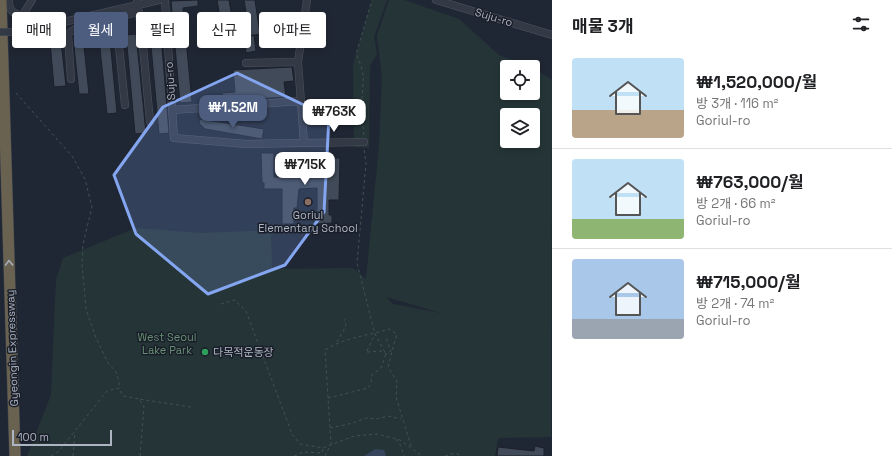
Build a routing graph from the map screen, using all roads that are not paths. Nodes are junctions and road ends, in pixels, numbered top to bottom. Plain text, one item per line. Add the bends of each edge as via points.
1 (1, 0) edge
2 (9, 0) edge
3 (32, 0) edge
4 (158, 0) edge
5 (165, 0) edge
6 (307, 0) edge
7 (438, 0) edge
8 (138, 6) edge
9 (127, 12) edge
10 (74, 30) edge
11 (0, 32) edge
12 (552, 35) edge
13 (119, 48) edge
14 (298, 62) junction
15 (246, 64) dead end
16 (71, 79) dead end
17 (301, 101) junction
18 (125, 105) dead end
19 (172, 110) junction
20 (150, 122) dead end
21 (364, 142) road end
22 (304, 143) junction
23 (16, 456) edge

23 -> 1 highway, Gyeongin Expressway
2 - 3 street via 9,6 16,14 22,16
4 - 8 street
5 - 19 street, Suju-ro
6 - 14 street
7 - 12 street, Suju-ro
8 - 9 street
8 - 11 street, bridge via 20,32
8 - 20 street
10 - 16 street via 68,34
13 - 18 street
14 - 15 street
14 - 17 street
17 - 19 street
17 - 22 street
19 - 22 street, Suju-ro via 174,138 246,144
21 - 22 street

